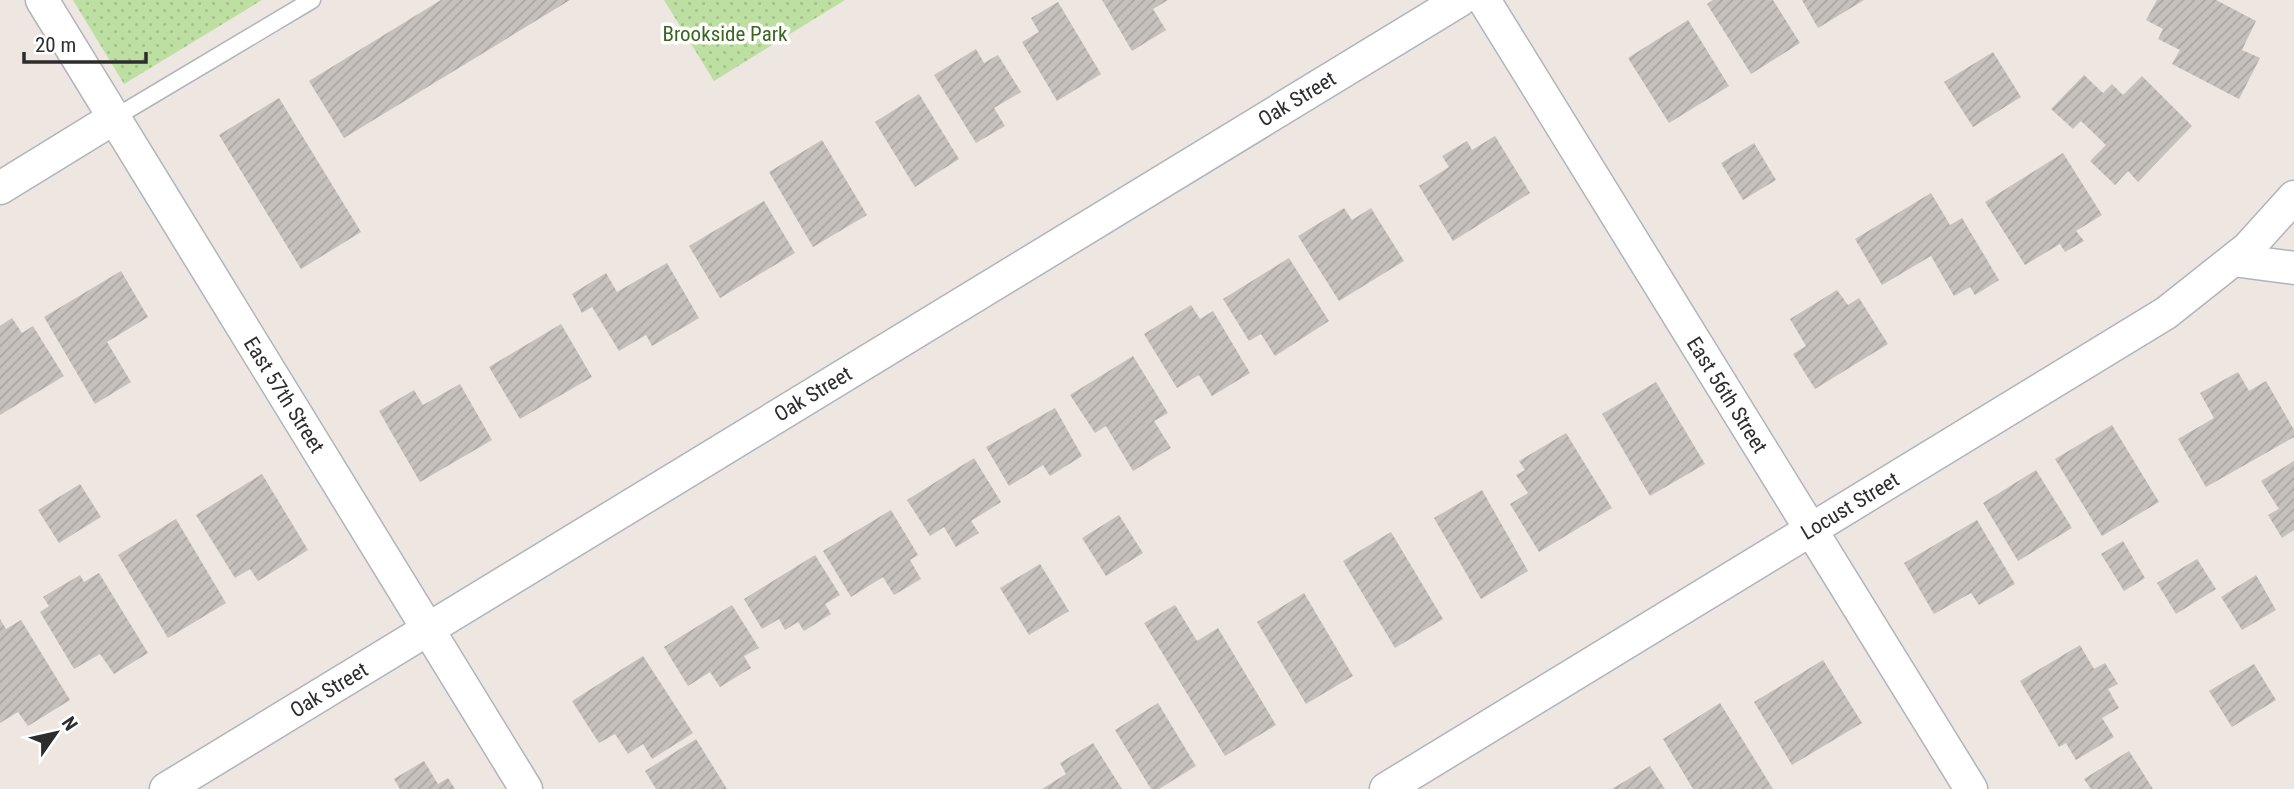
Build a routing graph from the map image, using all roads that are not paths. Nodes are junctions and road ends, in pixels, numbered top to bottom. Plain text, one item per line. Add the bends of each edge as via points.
1 (42, 0) edge
2 (312, 0) edge
3 (1460, 0) edge
4 (1484, 0) edge
5 (114, 118) junction
6 (0, 188) edge
7 (2294, 197) edge
8 (2233, 260) junction
9 (2294, 268) edge
10 (1810, 530) junction
11 (428, 629) junction
12 (166, 789) edge
13 (526, 789) edge
14 (1386, 789) edge
15 (1971, 789) edge

1 - 5 street, East 57th Street
2 - 5 lane
3 - 11 street, Oak Street
4 - 10 street, East 56th Street
5 - 6 street
5 - 11 street, East 57th Street
7 - 8 street, Locust Street
8 - 9 street
8 - 10 street, Locust Street via 2166,313
10 - 14 street, Locust Street
10 - 15 street, East 56th Street
11 - 12 street, Oak Street
11 - 13 street, East 57th Street

